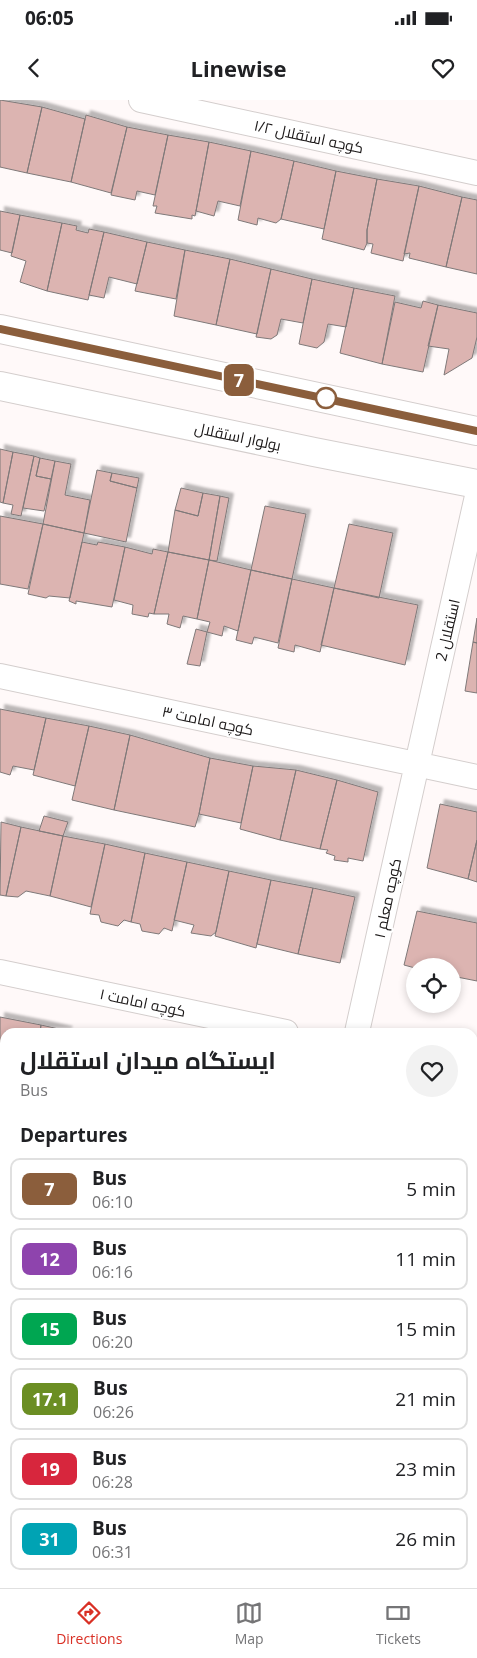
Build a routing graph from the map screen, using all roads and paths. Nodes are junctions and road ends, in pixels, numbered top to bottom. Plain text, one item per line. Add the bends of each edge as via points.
1 (141, 100) edge
2 (477, 173) edge
3 (0, 329) edge
4 (0, 386) edge
5 (477, 431) edge
6 (477, 484) edge
7 (477, 496) edge
8 (0, 676) edge
9 (416, 764) junction
10 (477, 776) edge
11 (0, 972) edge
12 (267, 1028) edge
13 (358, 1028) edge

1 - 2 street, کوچه استقلال ۱/۲
3 - 5 main road
4 - 6 main road, بولوار استقلال
7 - 9 street, استقلال 2
8 - 9 street, کوچه امامت ۳
9 - 10 street, کوچه امامت ۳
9 - 13 street, کوچه معلم ۱
11 - 12 street, کوچه امامت ۱

